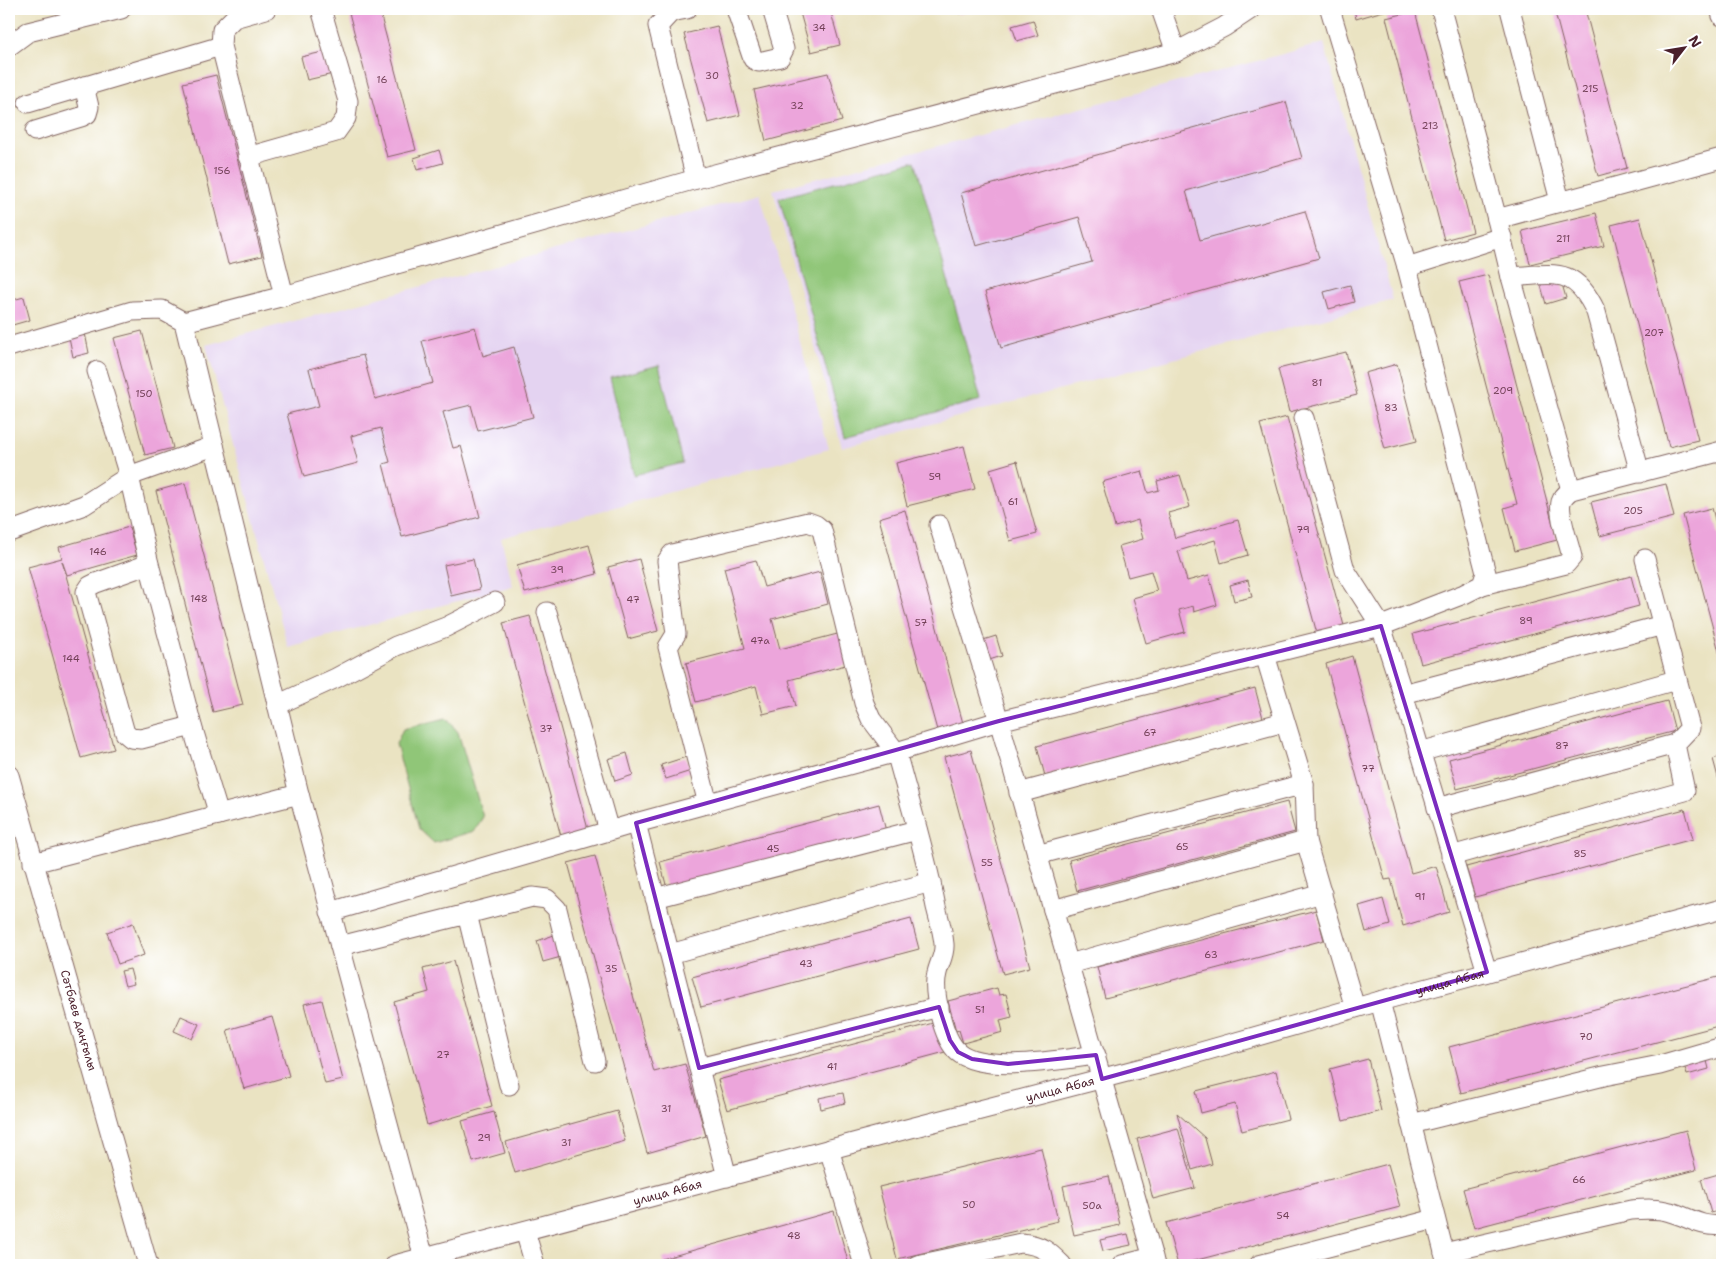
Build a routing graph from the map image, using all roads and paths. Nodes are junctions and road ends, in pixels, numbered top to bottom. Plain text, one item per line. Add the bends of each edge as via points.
1 (121, 9) edge
2 (266, 9) edge
3 (321, 9) edge
4 (687, 9) edge
5 (736, 9) edge
6 (772, 9) edge
7 (1161, 9) edge
8 (1251, 9) edge
9 (1330, 9) edge
10 (1441, 9) edge
11 (1510, 9) edge
12 (1720, 9) edge
13 (1722, 16) edge
14 (9, 46) edge
15 (221, 46) junction
16 (1176, 52) junction
17 (84, 86) junction
18 (28, 103) dead end
19 (36, 131) dead end
20 (248, 157) junction
21 (1722, 158) edge
22 (696, 179) junction
23 (1560, 201) junction
24 (1497, 219) junction
25 (1502, 237) junction
26 (1407, 267) junction
27 (1512, 277) junction
28 (284, 296) junction
29 (184, 322) junction
30 (9, 347) edge
31 (97, 371) dead end
32 (1304, 418) dead end
33 (214, 446) junction
34 (1722, 451) edge
35 (1640, 472) junction
36 (129, 476) junction
37 (1571, 490) junction
38 (939, 525) dead end
39 (9, 532) edge
40 (1644, 559) dead end
41 (149, 564) junction
42 (1482, 585) junction
43 (495, 602) dead end
44 (547, 612) dead end
45 (1663, 624) junction
46 (1381, 626) junction
47 (1265, 655) junction
48 (1676, 680) junction
49 (1403, 694) junction
50 (277, 706) junction
51 (999, 721) junction
52 (1284, 722) junction
53 (192, 726) junction
54 (1675, 744) junction
55 (896, 752) junction
56 (1420, 752) junction
57 (9, 775) edge
58 (1304, 784) junction
59 (1019, 793) junction
60 (299, 794) junction
61 (708, 804) junction
62 (1437, 808) junction
63 (219, 815) junction
64 (636, 823) junction
65 (917, 830) junction
66 (609, 831) junction
67 (1306, 841) junction
68 (1037, 855) junction
69 (1451, 856) junction
70 (33, 863) junction
71 (931, 882) junction
72 (1322, 892) junction
73 (656, 898) junction
74 (1722, 909) edge
75 (1053, 910) junction
76 (330, 912) junction
77 (467, 914) junction
78 (340, 946) junction
79 (670, 954) junction
80 (1069, 964) junction
81 (1487, 972) junction
82 (1380, 1001) junction
83 (939, 1007) junction
84 (1355, 1008) junction
85 (1722, 1047) edge
86 (1096, 1055) junction
87 (594, 1061) dead end
88 (699, 1068) junction
89 (1102, 1079) junction
90 (509, 1085) dead end
91 (1411, 1124) junction
92 (829, 1149) junction
93 (727, 1177) junction
94 (1435, 1219) junction
95 (1722, 1225) edge
96 (525, 1231) junction
97 (424, 1258) junction
98 (1445, 1259) edge
99 (1154, 1261) edge
100 (148, 1265) edge
101 (395, 1265) edge
102 (535, 1265) edge
103 (864, 1265) edge
104 (917, 1265) edge
105 (1062, 1265) edge
106 (1122, 1265) edge
107 (1259, 1265) edge

1 - 14 street via 28,32
2 - 15 street via 234,18 222,30
3 - 20 street via 348,101 346,118 336,132
4 - 22 street via 671,12 658,26
5 - 6 street via 752,59 759,62 780,57 784,49
7 - 16 street
8 - 16 street
9 - 26 street
10 - 24 street
11 - 23 street
12 - 13 street
15 - 17 street
15 - 20 street
16 - 22 street
17 - 18 street
17 - 19 street via 89,107 87,114
20 - 28 street
21 - 23 street
22 - 28 street
23 - 24 street
24 - 25 street
25 - 26 street
25 - 27 street
26 - 42 street via 1486,573
27 - 35 street via 1556,274 1580,285 1589,297 1596,312
27 - 37 street
28 - 29 street
29 - 30 street via 162,310 132,311
29 - 33 street
31 - 36 street
32 - 46 street via 1345,570
33 - 36 street
33 - 50 street
34 - 35 street
35 - 37 street
36 - 39 street via 84,504
36 - 41 street
37 - 42 street via 1561,502 1572,557 1566,564
38 - 51 street
40 - 45 street
41 - 53 street
41 - 53 street via 90,586 86,592 125,733 131,738 141,739
42 - 46 street
43 - 50 street via 446,627 396,646
44 - 66 street
45 - 48 street
45 - 49 street
46 - 47 street
46 - 49 street
47 - 51 street
47 - 52 street
48 - 54 street via 1690,728
48 - 56 street
49 - 56 street
50 - 60 street
51 - 55 street
51 - 59 street
52 - 58 street
52 - 59 street
53 - 63 street
54 - 62 street
54 - 69 street via 1685,791
55 - 61 street
55 - 61 street via 871,719 864,703 822,530 808,522 672,554 667,561 676,634 668,647
55 - 65 street
56 - 62 street
57 - 70 street, Сәтбаев даңғылы
58 - 67 street
58 - 68 street
59 - 68 street
60 - 63 street
60 - 76 street
61 - 64 street
62 - 69 street
63 - 70 street
64 - 66 street
64 - 73 street
65 - 71 street
65 - 73 street
66 - 76 street
67 - 72 street
67 - 75 street
68 - 75 street
69 - 81 street
70 - 100 street, Сәтбаев даңғылы
71 - 79 street
71 - 83 street via 944,946 935,989
72 - 80 street
72 - 84 street
73 - 79 street
74 - 81 street, улица Абая
75 - 80 street
76 - 78 street
77 - 78 street
77 - 87 street via 532,897 547,898 557,909
77 - 90 street
78 - 97 street
79 - 88 street
80 - 86 street
81 - 82 street, улица Абая
82 - 84 street, улица Абая
82 - 91 street
83 - 86 street via 950,1040 958,1052 972,1060 1008,1064
83 - 88 street
84 - 89 street, улица Абая
85 - 91 street via 1660,1065
86 - 89 street
88 - 93 street
89 - 92 street, улица Абая
89 - 99 street
91 - 94 street
92 - 93 street, улица Абая
92 - 103 street
93 - 96 street, улица Абая
94 - 98 street
94 - 107 street
95 - 98 street via 1689,1220 1671,1212 1631,1210
96 - 97 street, улица Абая
96 - 102 street
97 - 101 street, улица Абая
99 - 106 street
104 - 105 street via 1021,1243 1036,1245

